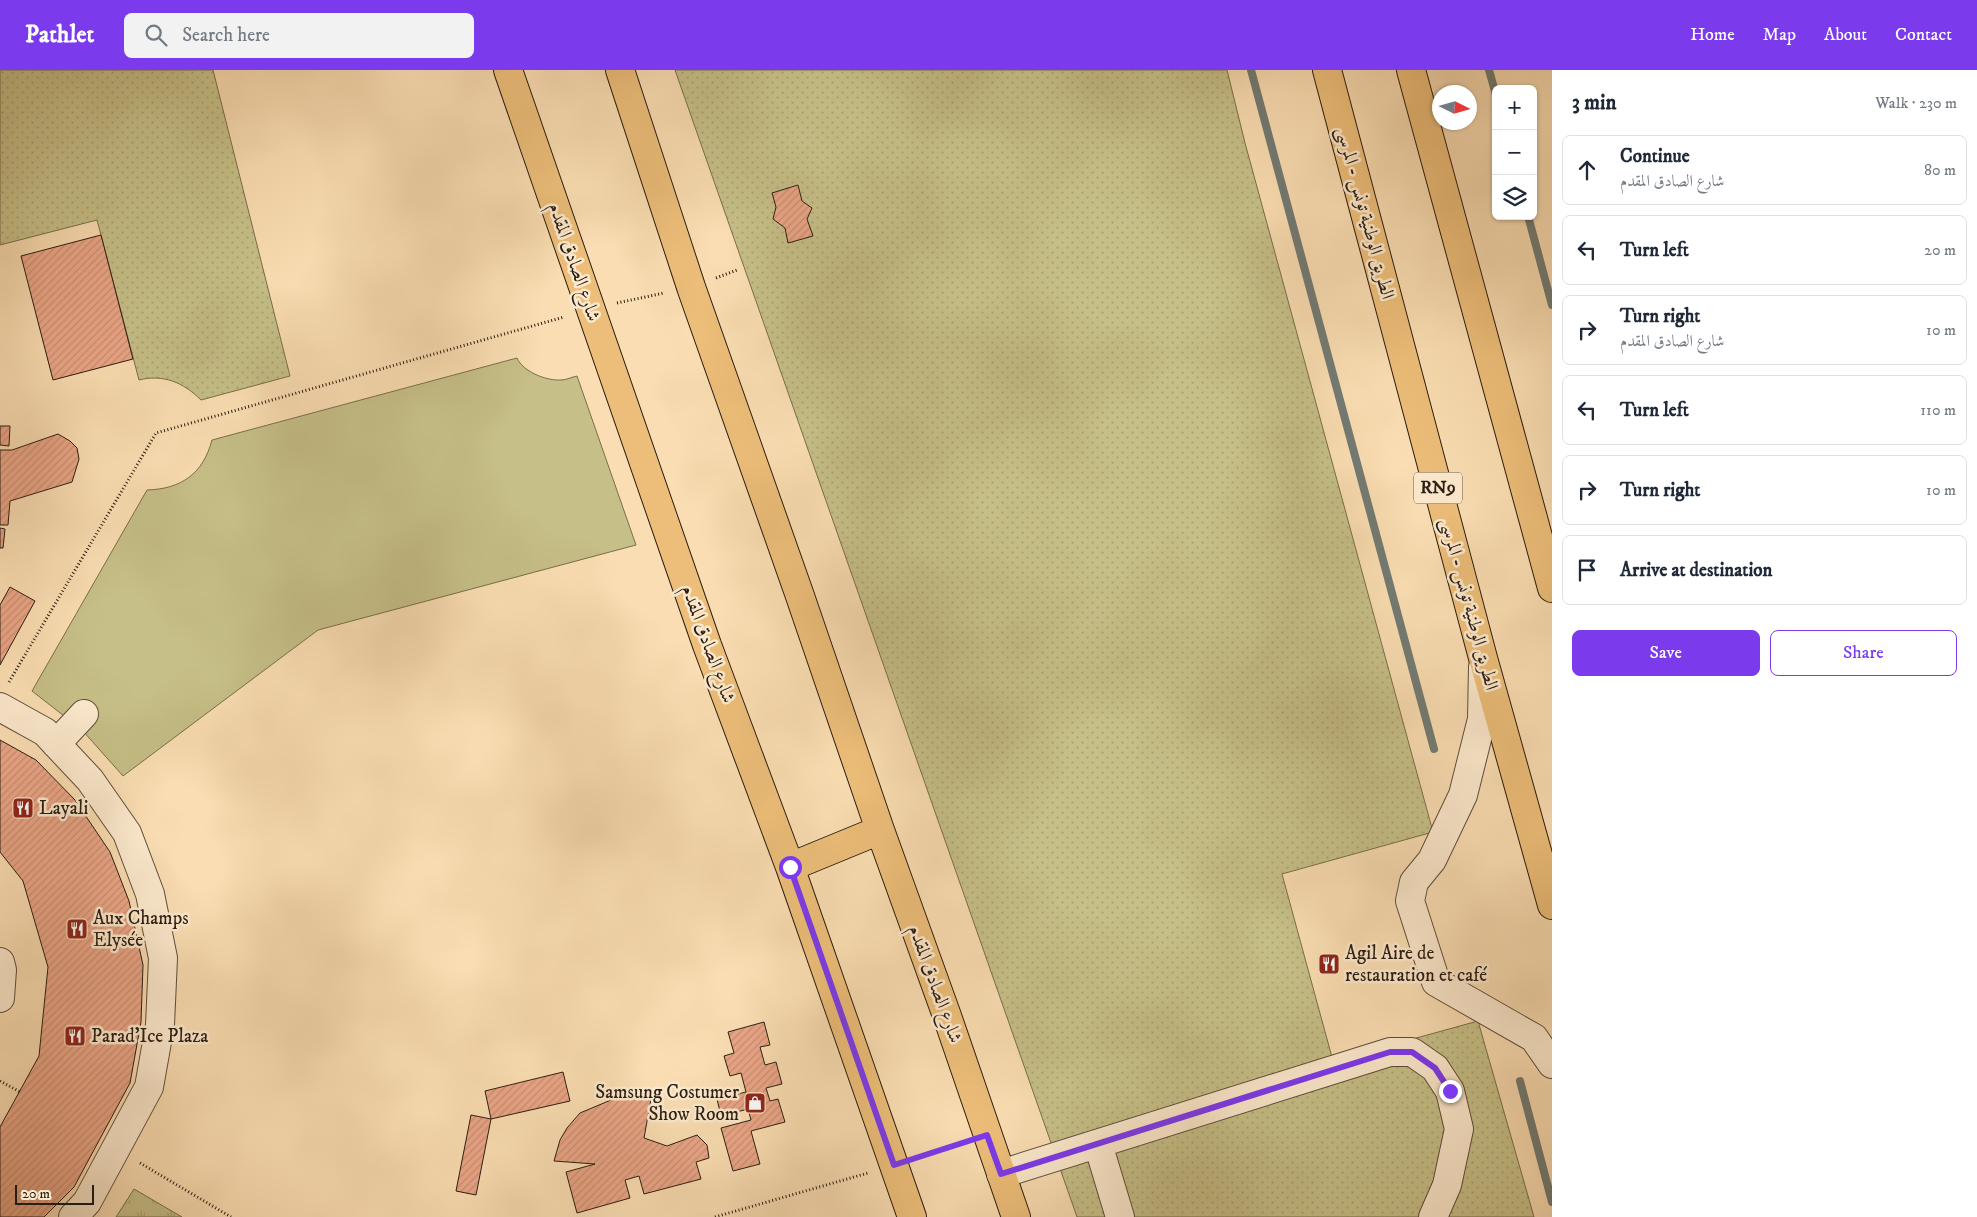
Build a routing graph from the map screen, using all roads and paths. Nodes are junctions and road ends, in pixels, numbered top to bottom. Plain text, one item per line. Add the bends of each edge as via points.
1 (508, 70) edge
2 (620, 70) edge
3 (1327, 70) edge
4 (1411, 70) edge
5 (737, 270) dead end
6 (690, 287) junction
7 (590, 309) junction
8 (1552, 588) edge
9 (1483, 658) junction
10 (4, 696) edge
11 (84, 714) dead end
12 (56, 744) junction
13 (880, 830) junction
14 (790, 867) junction
15 (1552, 906) edge
16 (0, 962) edge
17 (0, 998) edge
18 (1552, 1064) edge
19 (0, 1081) edge
20 (20, 1092) dead end
21 (987, 1135) junction
22 (1098, 1144) junction
23 (117, 1149) junction
24 (894, 1165) junction
25 (1001, 1174) junction
26 (73, 1217) edge
27 (231, 1217) edge
28 (715, 1217) edge
29 (912, 1217) edge
30 (1016, 1217) edge
31 (1120, 1217) edge
32 (1432, 1217) edge

1 - 7 main road, شارع الصادق المقدم
2 - 6 main road, شارع الصادق المقدم
3 - 9 main road, الطريق الوطنية تونس - المرسى / RN9
4 - 8 main road
5 - 6 path
6 - 7 path
6 - 13 main road, شارع الصادق المقدم
7 - 10 path via 156,433
7 - 14 main road, شارع الصادق المقدم via 707,645
9 - 15 main road, الطريق الوطنية تونس - المرسى / RN9
9 - 18 street via 1482,719 1463,795 1432,860 1414,882 1410,901 1436,982 1534,1038
10 - 12 street
11 - 12 street
12 - 23 street via 90,780 127,833 150,894 163,958 160,1025 149,1087
13 - 14 main road
13 - 21 main road, شارع الصادق المقدم
14 - 24 main road, شارع الصادق المقدم
16 - 17 street
19 - 20 path
21 - 24 path
21 - 25 main road, شارع الصادق المقدم
22 - 25 street
22 - 31 street
22 - 32 street via 1390,1052 1412,1052 1435,1068 1450,1091 1459,1129 1447,1185
23 - 26 street via 88,1202
23 - 27 path
24 - 28 path
24 - 29 main road, شارع الصادق المقدم
25 - 30 main road, شارع الصادق المقدم

